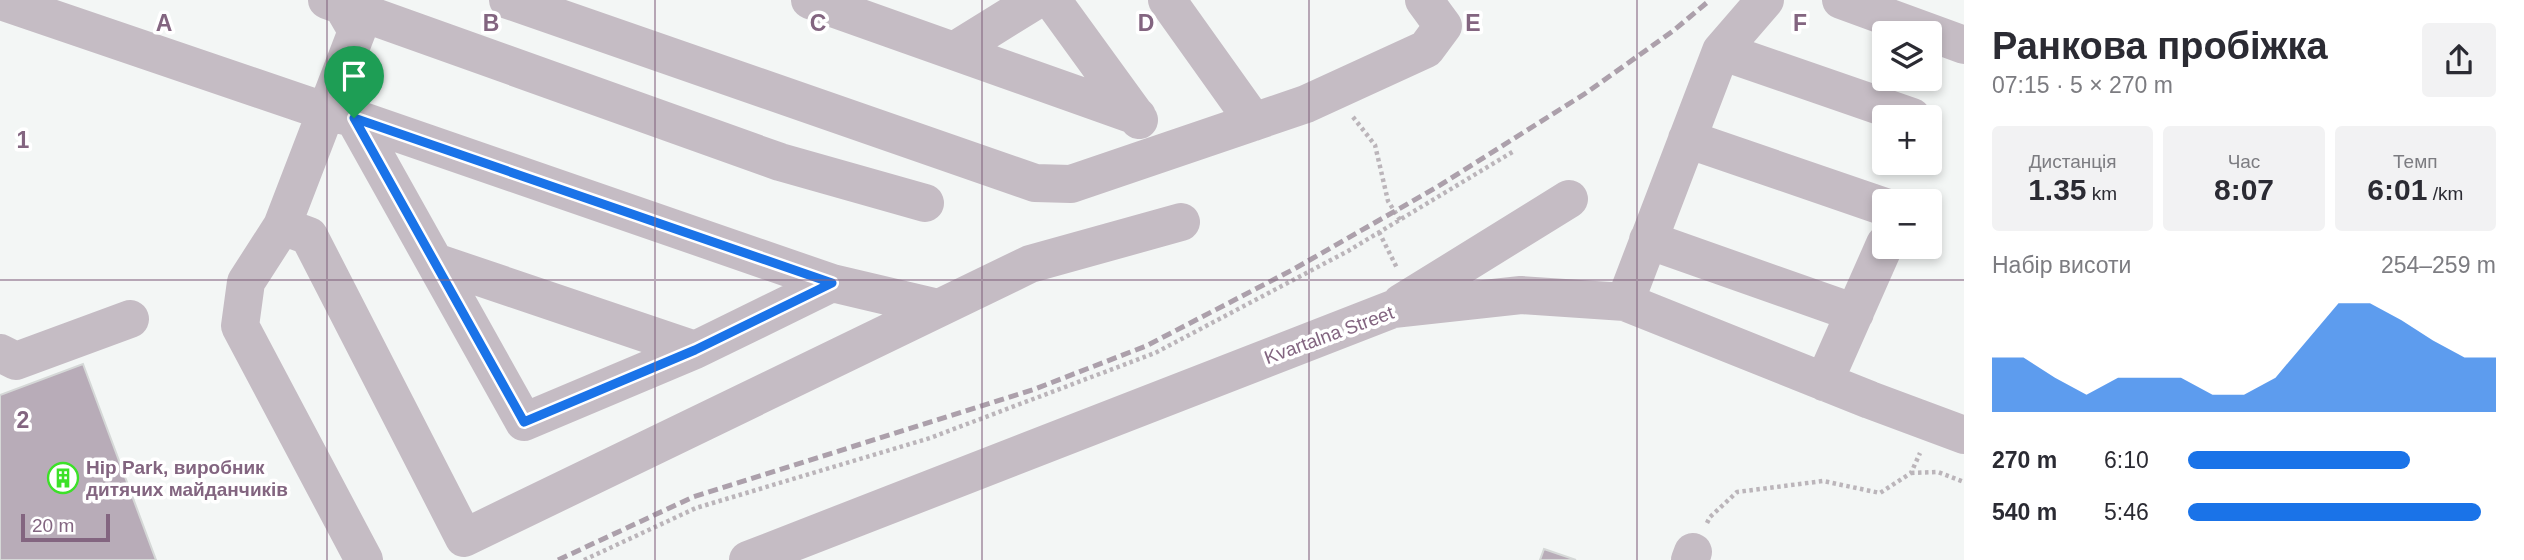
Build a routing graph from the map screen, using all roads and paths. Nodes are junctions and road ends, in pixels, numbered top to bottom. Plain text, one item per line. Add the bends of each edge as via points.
1 (508, 0) edge
2 (810, 0) edge
3 (1036, 0) edge
4 (1052, 0) edge
5 (1167, 0) edge
6 (1424, 0) edge
7 (1765, 0) edge
8 (1841, 0) edge
9 (1, 1) edge
10 (336, 2) edge
11 (863, 7) edge
12 (1964, 45) edge
13 (954, 51) junction
14 (1721, 51) junction
15 (1878, 105) edge
16 (340, 115) junction
17 (1137, 116) junction
18 (1254, 122) junction
19 (1687, 139) junction
20 (1375, 145) dead end
21 (1514, 150) dead end
22 (1163, 153) junction
23 (1569, 200) dead end
24 (925, 203) dead end
25 (1872, 203) edge
26 (1400, 220) junction
27 (1181, 222) dead end
28 (282, 226) junction
29 (1648, 240) junction
30 (1878, 259) edge
31 (435, 262) junction
32 (832, 283) junction
33 (1625, 302) junction
34 (938, 309) junction
35 (1392, 309) junction
36 (1855, 313) junction
37 (130, 319) dead end
38 (695, 350) junction
39 (0, 353) edge
40 (1824, 382) junction
41 (1948, 429) edge
42 (1911, 473) junction
43 (1964, 482) edge
44 (1691, 556) edge
45 (364, 560) edge
46 (584, 560) edge
47 (748, 560) edge

1 - 22 lane via 1035,183 1071,184
2 - 11 lane
3 - 13 lane
4 - 17 lane
5 - 18 lane
6 - 18 lane via 1443,26 1426,49 1306,104
7 - 14 lane
8 - 12 lane
9 - 16 lane
10 - 16 lane via 357,31
10 - 24 lane via 780,162
11 - 13 lane
13 - 17 lane
14 - 15 lane
14 - 19 lane
16 - 28 lane
16 - 31 lane
16 - 32 lane
17 - 22 lane
18 - 22 lane
19 - 25 lane
19 - 29 lane
20 - 26 path via 1388,201
21 - 26 path
23 - 35 lane
26 - 46 path via 1156,353 930,438 696,508
27 - 34 lane via 1030,264
28 - 34 lane via 309,236 464,538
28 - 45 lane via 246,282 240,326
29 - 33 lane
29 - 36 lane
30 - 36 lane
31 - 38 lane
31 - 38 lane via 524,422
32 - 34 lane
32 - 38 lane
33 - 35 lane, Kvartalna Street via 1521,295
33 - 40 lane, Kvartalna Street
35 - 47 lane, Kvartalna Street
36 - 40 lane
37 - 39 lane via 16,361
40 - 41 lane, Kvartalna Street
41 - 42 path
42 - 43 path via 1938,472
42 - 44 path via 1880,493 1824,481 1737,492 1710,517

